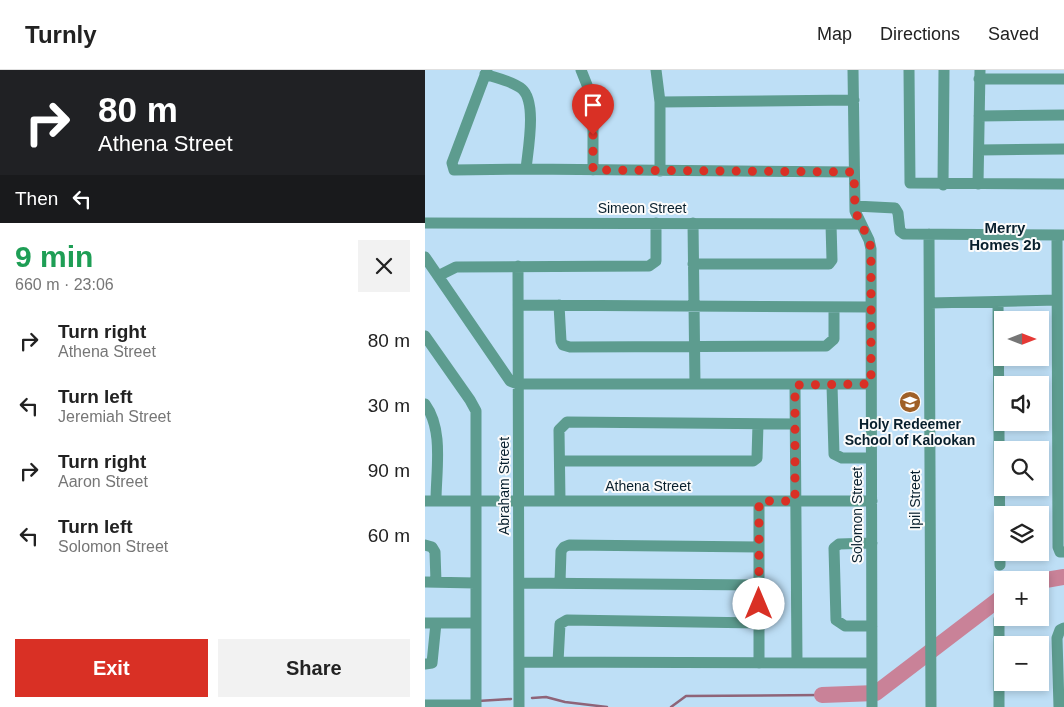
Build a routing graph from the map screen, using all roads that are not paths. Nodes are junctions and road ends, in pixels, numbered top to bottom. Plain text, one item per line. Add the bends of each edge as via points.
1 (581, 70) edge
2 (656, 70) edge
3 (853, 70) edge
4 (909, 70) edge
5 (944, 70) edge
6 (486, 72) edge
7 (980, 75) edge
8 (1058, 76) edge
9 (854, 100) junction
10 (660, 102) junction
11 (1064, 115) edge
12 (979, 116) junction
13 (979, 150) junction
14 (1064, 150) edge
15 (526, 169) junction
16 (593, 170) junction
17 (660, 171) junction
18 (854, 172) junction
19 (978, 184) junction
20 (1064, 184) edge
21 (943, 185) junction
22 (855, 206) junction
23 (425, 223) edge
24 (656, 223) junction
25 (693, 223) junction
26 (831, 224) junction
27 (860, 224) junction
28 (929, 234) junction
29 (1060, 235) edge
30 (425, 257) edge
31 (693, 264) junction
32 (518, 266) junction
33 (438, 276) junction
34 (1057, 300) junction
35 (998, 302) junction
36 (930, 303) junction
37 (518, 305) junction
38 (559, 305) junction
39 (694, 305) junction
40 (834, 307) junction
41 (871, 308) junction
42 (425, 336) edge
43 (694, 347) junction
44 (518, 384) junction
45 (695, 384) junction
46 (871, 384) junction
47 (795, 385) junction
48 (832, 385) junction
49 (425, 404) edge
50 (430, 420) edge
51 (757, 424) junction
52 (795, 424) junction
53 (871, 458) junction
54 (431, 459) edge
55 (561, 461) junction
56 (519, 500) junction
57 (431, 501) edge
58 (475, 501) junction
59 (560, 501) junction
60 (759, 501) junction
61 (795, 501) junction
62 (872, 501) junction
63 (872, 543) junction
64 (425, 545) edge
65 (759, 547) junction
66 (1061, 550) edge
67 (1000, 565) dead end
68 (431, 582) edge
69 (560, 582) junction
70 (475, 583) junction
71 (519, 583) junction
72 (759, 585) junction
73 (431, 623) edge
74 (475, 623) junction
75 (759, 623) junction
76 (872, 626) junction
77 (999, 626) edge
78 (1062, 629) edge
79 (519, 662) junction
80 (558, 662) junction
81 (759, 663) junction
82 (797, 663) junction
83 (872, 663) junction
84 (425, 664) edge
85 (432, 706) edge
86 (476, 706) edge
87 (519, 707) edge
88 (872, 707) edge
89 (931, 707) edge
90 (999, 707) edge
91 (1059, 707) edge

1 - 16 street via 593,100
2 - 10 street
3 - 9 street, Solomon Street
4 - 21 street via 910,183
5 - 21 street
6 - 15 street via 519,86 528,99 530,122
6 - 15 street via 451,167 454,170
7 - 8 street
7 - 12 street
9 - 10 street
9 - 18 street, Solomon Street
10 - 17 street
11 - 12 street
12 - 13 street
13 - 14 street
13 - 19 street
15 - 16 street
16 - 17 street
17 - 18 street
18 - 22 street, Solomon Street
19 - 20 street
19 - 21 street
22 - 27 street, Solomon Street
22 - 28 street via 895,208 901,233
23 - 24 street, Simeon Street
24 - 25 street, Simeon Street
24 - 32 street via 656,261 649,266
25 - 26 street, Simeon Street
25 - 31 street
26 - 27 street, Simeon Street
26 - 31 street via 832,260 829,264
27 - 41 street, Solomon Street via 870,244
28 - 29 street
28 - 36 street, Ipil Street
29 - 34 street
30 - 33 street
31 - 39 street
32 - 33 street via 456,267
32 - 37 street, Abraham Street
33 - 44 street via 510,381
34 - 35 street
34 - 66 street
35 - 36 street
35 - 67 street
36 - 89 street, Ipil Street
37 - 38 street
37 - 44 street, Abraham Street
38 - 39 street
38 - 43 street via 560,337 566,346
39 - 40 street
39 - 43 street
40 - 41 street
40 - 43 street via 834,339 826,346
41 - 46 street, Solomon Street
42 - 58 street via 476,411
43 - 45 street
44 - 45 street
44 - 56 street, Abraham Street
45 - 47 street
46 - 48 street
46 - 53 street, Solomon Street
47 - 48 street
47 - 52 street
48 - 53 street via 834,454 839,458
49 - 50 street
50 - 54 street
51 - 52 street
51 - 55 street via 758,453 753,460
51 - 55 street via 567,422 559,430
52 - 61 street
53 - 62 street, Solomon Street
54 - 57 street
55 - 59 street
56 - 58 street, Athena Street
56 - 59 street, Athena Street
56 - 71 street, Abraham Street
57 - 58 street, Athena Street
58 - 70 street
59 - 60 street, Athena Street
60 - 61 street, Athena Street
60 - 65 street
61 - 62 street, Athena Street
61 - 82 street
62 - 63 street, Solomon Street
63 - 76 street, Solomon Street
63 - 76 street via 839,544 834,548 836,620 845,626
64 - 68 street via 435,552
65 - 69 street via 569,545 561,551
65 - 72 street
68 - 70 street
69 - 71 street
69 - 72 street
70 - 74 street
71 - 79 street, Abraham Street
72 - 75 street
73 - 74 street
73 - 84 street via 434,657 432,662
74 - 86 street
75 - 80 street via 567,620 560,624
75 - 81 street
76 - 83 street, Solomon Street
77 - 90 street
78 - 91 street via 1057,638
79 - 80 street
79 - 87 street, Abraham Street
80 - 81 street
81 - 82 street
82 - 83 street
83 - 88 street, Solomon Street
85 - 86 street

